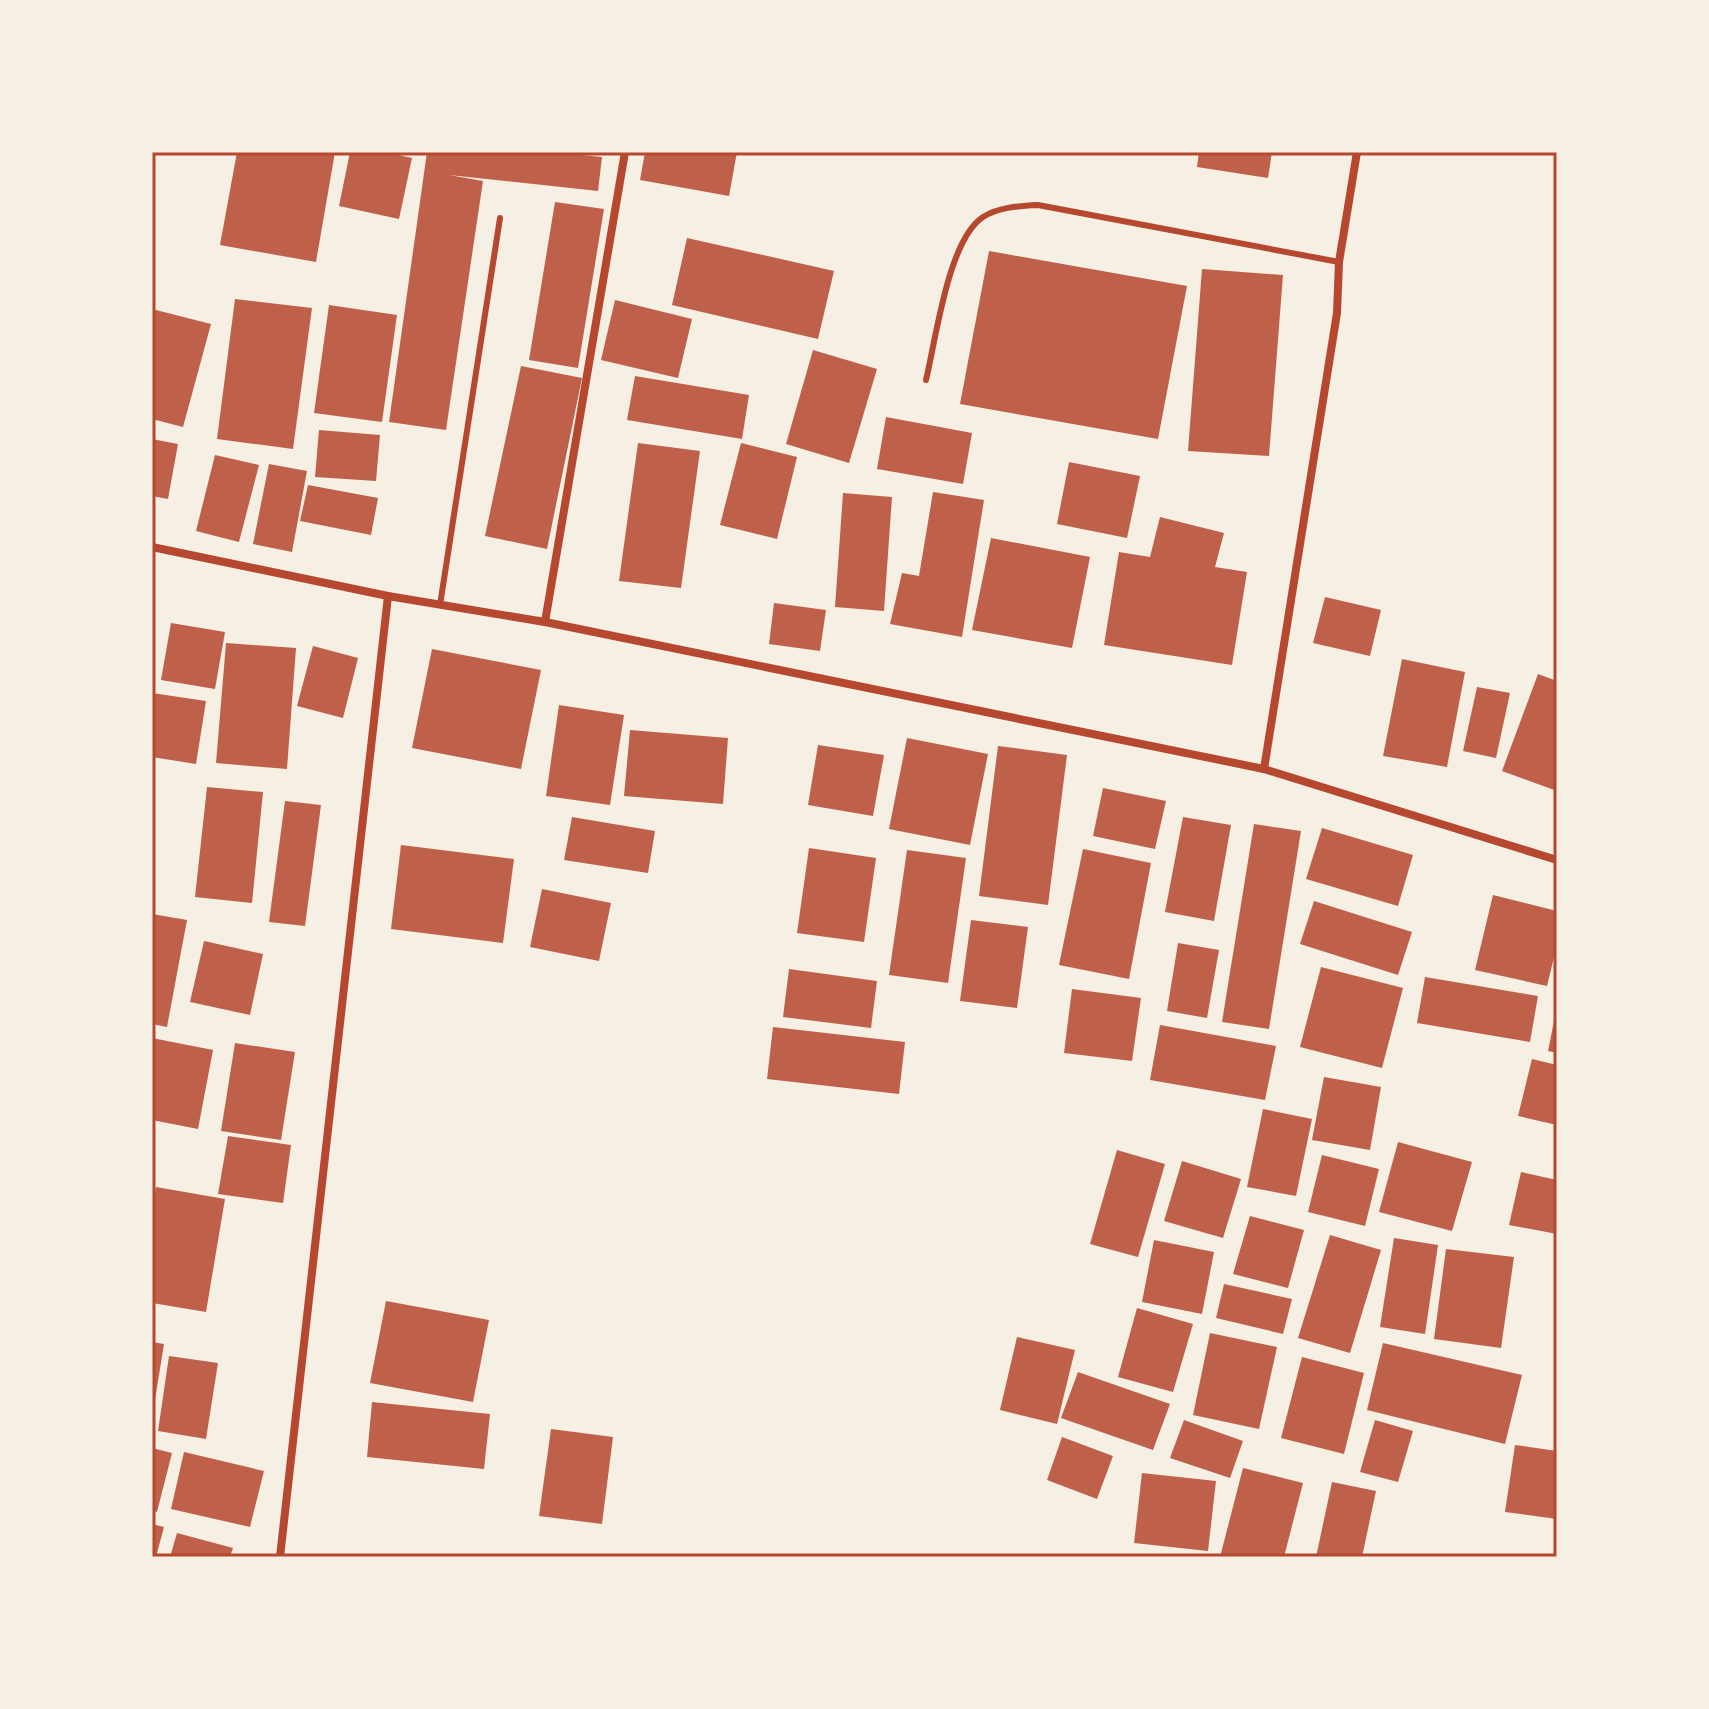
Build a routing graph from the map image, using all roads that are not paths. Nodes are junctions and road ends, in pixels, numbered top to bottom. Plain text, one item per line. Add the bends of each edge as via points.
1 (625, 152) edge
2 (1357, 152) edge
3 (500, 218) dead end
4 (1339, 262) junction
5 (926, 380) dead end
6 (152, 547) edge
7 (388, 596) junction
8 (440, 605) junction
9 (545, 622) junction
10 (1264, 769) junction
11 (1557, 860) edge
12 (280, 1557) edge

1 - 9 street
2 - 4 street
3 - 8 lane
4 - 5 lane via 1038,205 1005,208 983,217 967,233
4 - 10 street via 1337,313
6 - 7 street
7 - 8 street
7 - 12 street
8 - 9 street
9 - 10 street
10 - 11 street

